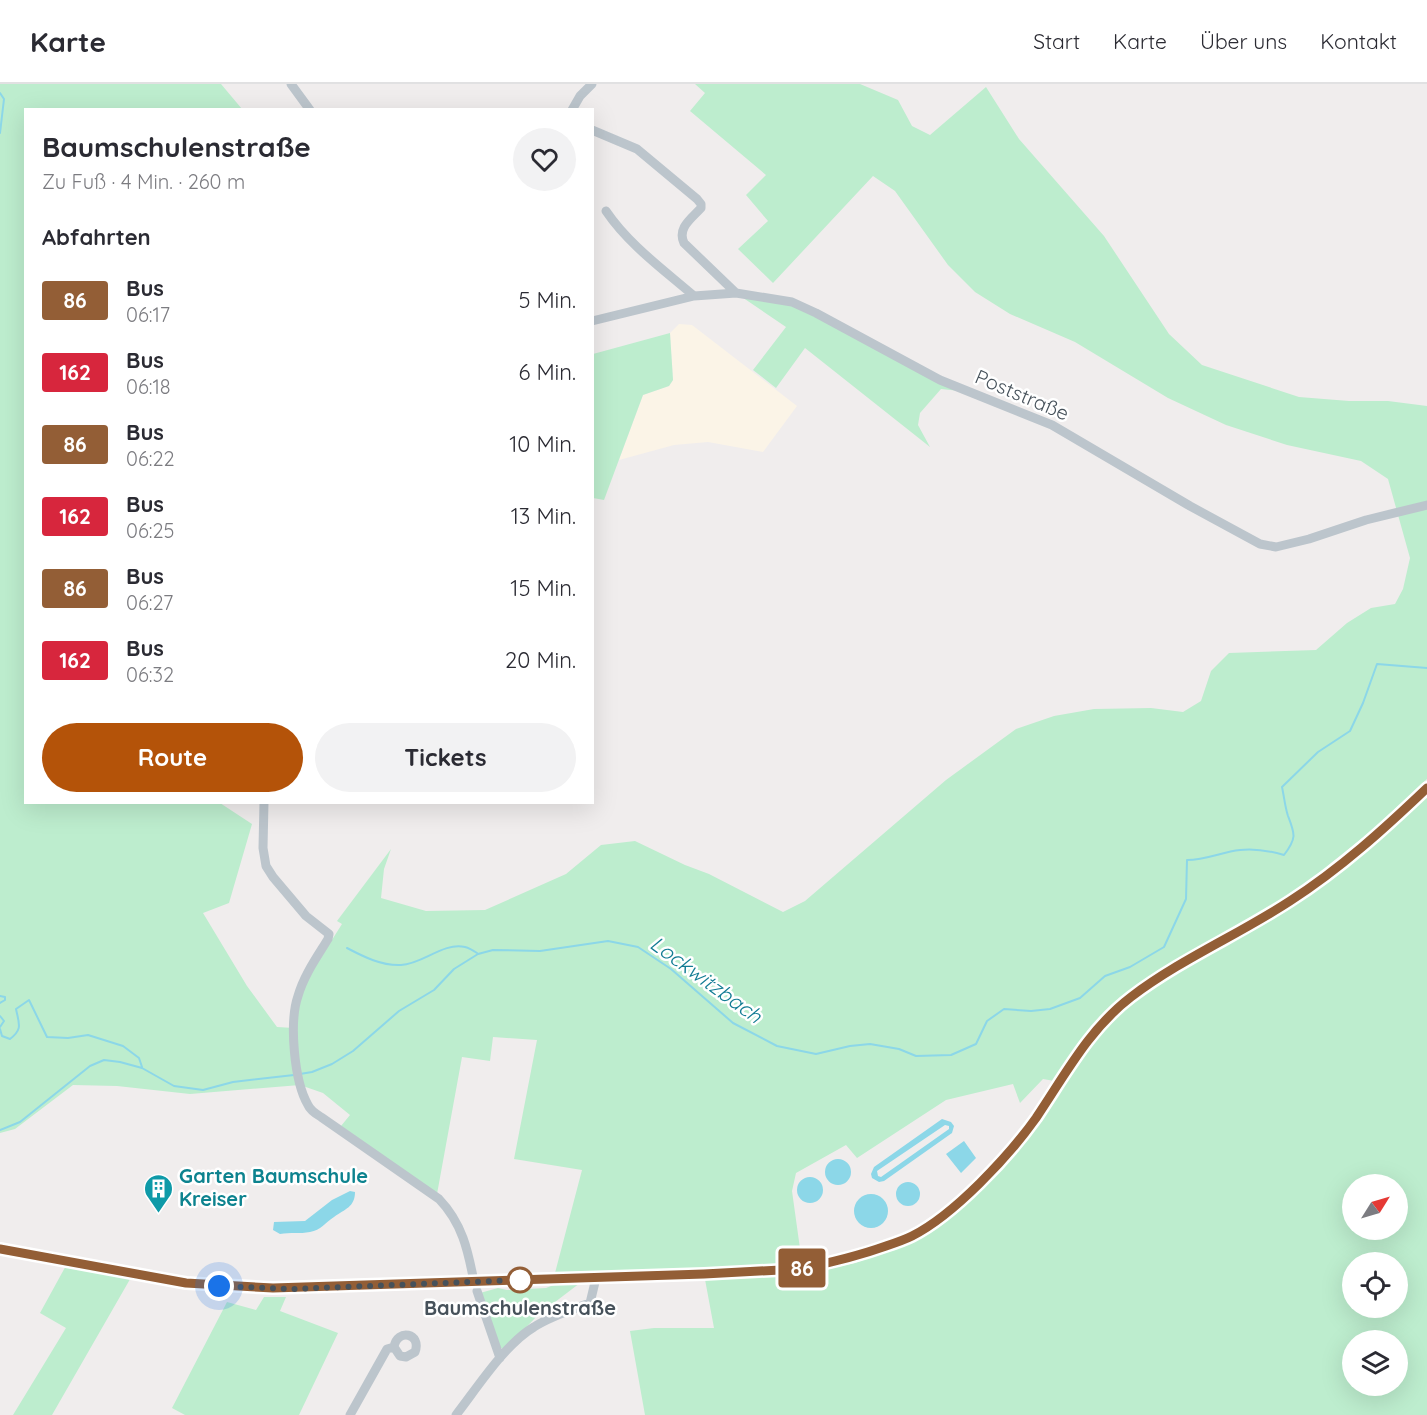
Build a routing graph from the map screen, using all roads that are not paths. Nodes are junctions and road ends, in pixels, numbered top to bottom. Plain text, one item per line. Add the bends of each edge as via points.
1 (291, 84) edge
2 (592, 84) edge
3 (309, 108) edge
4 (573, 108) edge
5 (594, 131) edge
6 (606, 211) dead end
7 (736, 293) junction
8 (694, 296) junction
9 (594, 321) edge
10 (1427, 505) edge
11 (1427, 788) edge
12 (264, 804) edge
13 (0, 1249) edge
14 (596, 1278) junction
15 (476, 1287) junction
16 (394, 1347) dead end
17 (500, 1358) junction
18 (350, 1415) edge
19 (456, 1415) edge

1 - 3 street
2 - 4 street
5 - 7 street via 637,149 697,199 701,208 682,229 681,236
6 - 8 street via 632,242
7 - 8 street, Poststraße
7 - 10 street, Poststraße via 792,302 940,380 1052,425 1260,544 1276,547
8 - 9 street, Poststraße
11 - 14 main road via 1356,852 1290,901 1130,998 1105,1020 1073,1059 1014,1147 952,1210 912,1237 856,1256 799,1269
12 - 15 street via 266,866 306,916 329,934 297,997 297,1064 308,1106 451,1211 458,1222
13 - 15 main road via 186,1283 236,1287
14 - 15 main road
14 - 17 street via 590,1303 532,1327
15 - 17 street
16 - 18 street via 387,1349
17 - 19 street

